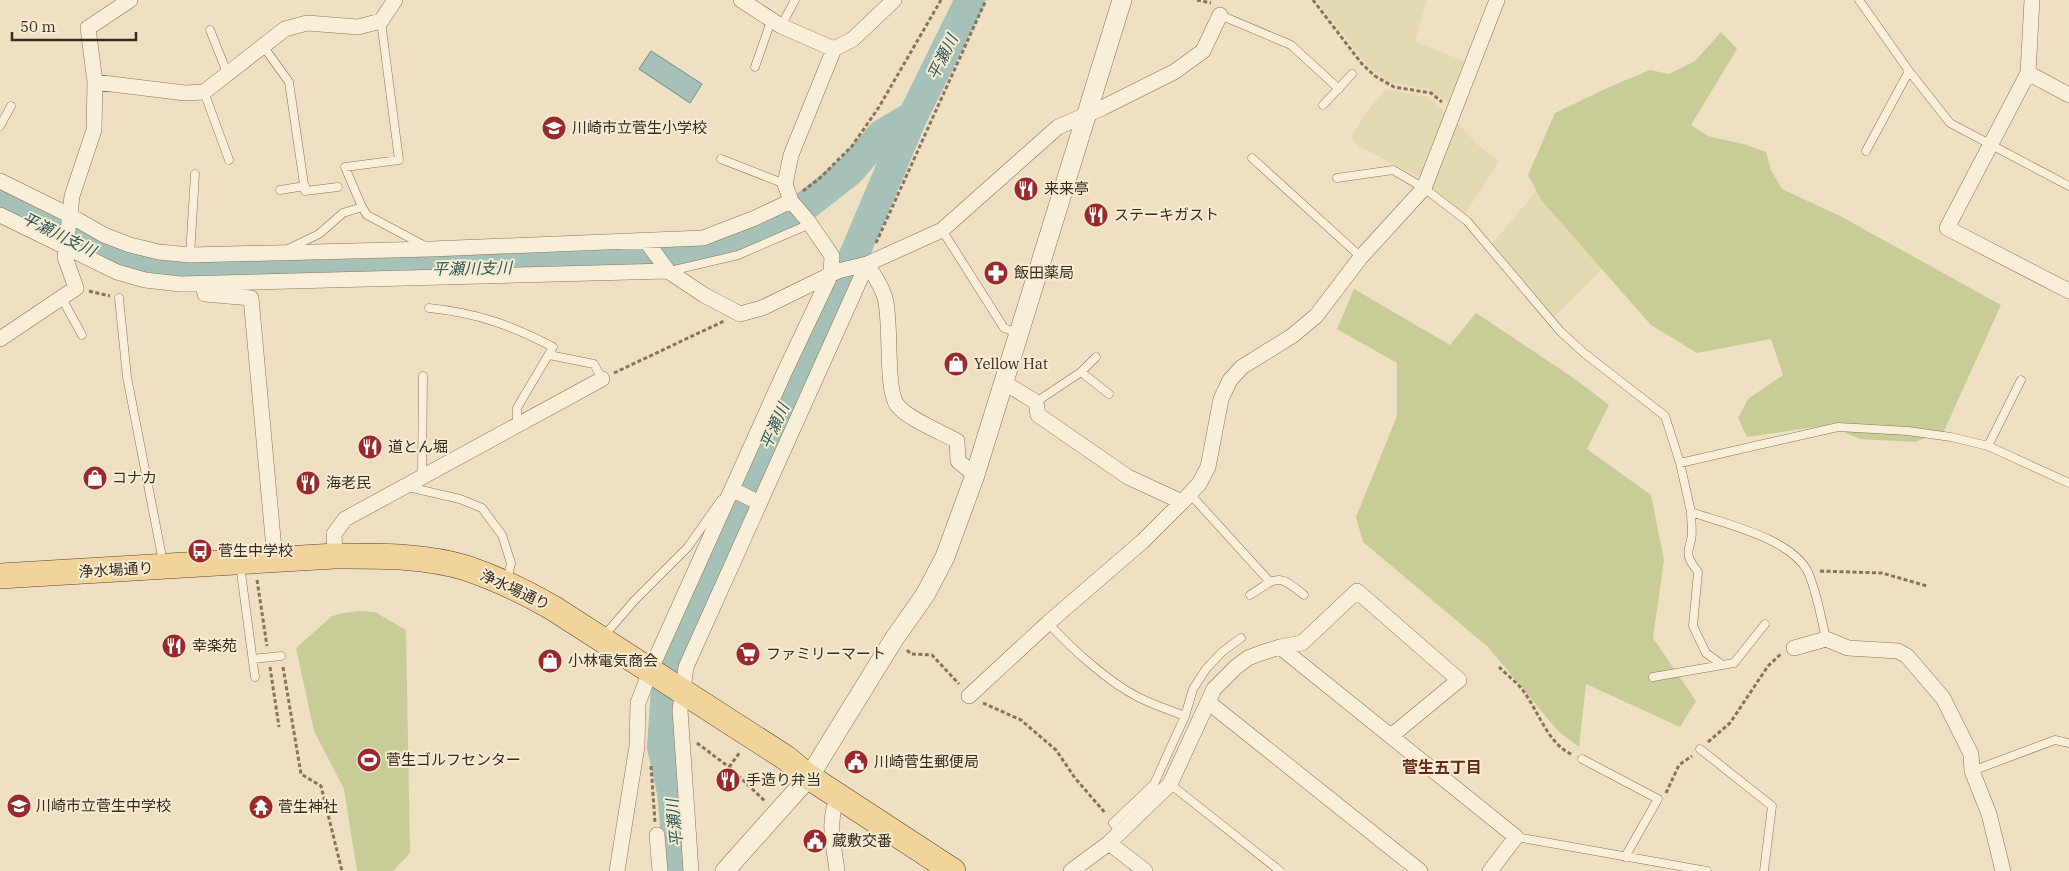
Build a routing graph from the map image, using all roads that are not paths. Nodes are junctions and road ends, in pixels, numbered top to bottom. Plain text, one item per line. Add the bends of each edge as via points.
1 (130, 0) edge
2 (395, 0) edge
3 (741, 0) edge
4 (795, 0) edge
5 (894, 0) edge
6 (1122, 0) edge
7 (1497, 0) edge
8 (1859, 0) edge
9 (2032, 0) edge
10 (1218, 10) joint
11 (381, 21) junction
12 (776, 23) junction
13 (210, 30) dead end
14 (264, 46) junction
15 (834, 49) junction
16 (755, 67) dead end
17 (1909, 71) junction
18 (2028, 73) junction
19 (1352, 74) dead end
20 (228, 75) junction
21 (95, 82) junction
22 (1339, 89) junction
23 (204, 92) junction
24 (2069, 95) edge
25 (1323, 105) dead end
26 (11, 106) dead end
27 (1085, 114) junction
28 (0, 124) edge
29 (1991, 146) junction
30 (1866, 151) dead end
31 (1252, 158) dead end
32 (721, 159) dead end
33 (229, 160) dead end
34 (194, 174) dead end
35 (1337, 178) dead end
36 (0, 181) edge
37 (785, 184) junction
38 (305, 186) junction
39 (2069, 186) edge
40 (338, 187) dead end
41 (1424, 188) junction
42 (280, 190) dead end
43 (791, 201) junction
44 (362, 208) junction
45 (0, 215) edge
46 (69, 216) junction
47 (809, 222) junction
48 (942, 230) junction
49 (646, 241) junction
50 (67, 248) junction
51 (431, 249) junction
52 (282, 252) junction
53 (190, 255) junction
54 (1361, 257) junction
55 (865, 264) junction
56 (668, 271) junction
57 (834, 272) junction
58 (203, 284) junction
59 (2069, 291) edge
60 (61, 297) junction
61 (119, 298) road end
62 (429, 308) dead end
63 (1019, 334) junction
64 (82, 335) dead end
65 (0, 339) edge
66 (549, 355) junction
67 (1096, 357) dead end
68 (1081, 372) junction
69 (423, 376) dead end
70 (602, 379) joint
71 (2021, 380) dead end
72 (1004, 382) junction
73 (1109, 394) dead end
74 (1036, 402) junction
75 (517, 426) junction
76 (1988, 446) junction
77 (1680, 463) junction
78 (975, 475) junction
79 (422, 477) junction
80 (2069, 483) edge
81 (403, 486) junction
82 (732, 489) junction
83 (1186, 498) junction
84 (759, 503) junction
85 (1690, 512) junction
86 (336, 556) junction
87 (275, 560) junction
88 (164, 567) junction
89 (249, 570) junction
90 (0, 576) edge
91 (1270, 582) junction
92 (506, 584) junction
93 (1250, 595) dead end
94 (1304, 595) dead end
95 (1048, 623) junction
96 (1765, 624) dead end
97 (602, 638) junction
98 (1241, 638) dead end
99 (1826, 639) junction
100 (1280, 647) junction
101 (1794, 648) road end
102 (281, 656) road end
103 (253, 658) junction
104 (1721, 664) junction
105 (651, 670) junction
106 (255, 677) dead end
107 (1653, 677) dead end
108 (683, 692) junction
109 (969, 696) road end
110 (1208, 702) junction
111 (1185, 716) junction
112 (1391, 736) junction
113 (2069, 744) edge
114 (1700, 749) road end
115 (1582, 759) road end
116 (1972, 772) junction
117 (809, 777) junction
118 (1170, 784) junction
119 (839, 796) junction
120 (1117, 827) junction
121 (657, 835) road end
122 (1516, 837) junction
123 (1109, 843) junction
124 (1625, 857) junction
125 (1690, 870) edge
126 (617, 871) edge
127 (660, 871) edge
128 (691, 871) edge
129 (725, 871) edge
130 (837, 871) edge
131 (953, 871) edge
132 (1071, 871) edge
133 (1145, 871) edge
134 (1280, 871) edge
135 (1420, 871) edge
136 (1490, 871) edge
137 (1707, 871) edge
138 (1764, 871) edge
139 (2003, 871) edge

1 - 21 street via 88,28
2 - 11 street
3 - 12 street
4 - 12 lane
5 - 15 street via 853,39
6 - 27 street
7 - 41 street
8 - 17 lane
9 - 18 street
10 - 22 lane via 1292,45
10 - 27 street via 1203,51 1174,72
11 - 14 street via 358,27 307,23 286,29
11 - 44 lane via 399,160 345,167
12 - 15 street
12 - 16 lane
13 - 20 lane
14 - 20 street
14 - 38 lane via 289,82
15 - 37 street via 791,155
17 - 29 lane via 1950,123
17 - 30 lane
18 - 24 street
18 - 29 street
19 - 22 lane
20 - 23 street
21 - 23 street via 185,93
21 - 46 street via 94,130 72,196
22 - 25 lane
23 - 33 lane
26 - 28 lane
27 - 48 street via 1058,127
27 - 63 street
29 - 39 lane
29 - 59 street via 1947,228
31 - 54 lane
32 - 37 lane
34 - 53 lane
35 - 41 lane via 1393,170
36 - 46 street
37 - 43 street
38 - 40 lane via 305,191
38 - 42 lane
41 - 54 street
41 - 77 lane via 1467,221 1560,331 1665,416
43 - 47 street
43 - 49 street via 703,238
44 - 51 lane via 367,215
44 - 52 lane via 343,214 320,234
45 - 50 street
46 - 50 street
46 - 53 street via 130,245
47 - 56 lane via 738,255
47 - 57 street via 832,256
48 - 55 street
48 - 63 lane via 1004,328
49 - 51 street
49 - 56 street
50 - 58 street via 116,272 145,280
50 - 60 street via 65,257 76,288
51 - 52 street
52 - 53 street
54 - 83 street via 1316,316 1292,336 1242,367 1230,380 1222,399 1208,467
55 - 57 street
55 - 78 street via 885,297 892,392 898,406 957,441 958,461
55 - 84 street
56 - 57 street via 740,314 762,308
56 - 58 street
57 - 82 street
58 - 87 street via 205,294 251,298
60 - 64 lane
60 - 65 street
61 - 88 lane via 127,377
62 - 66 lane via 462,312 523,332 553,347
63 - 72 street
66 - 70 lane via 594,364
66 - 75 lane via 518,408
67 - 68 lane
68 - 73 lane
68 - 74 lane
69 - 79 lane
70 - 75 street
71 - 76 lane
72 - 74 street
72 - 78 street
74 - 83 street via 1038,415 1128,476
75 - 79 street
76 - 77 lane via 1908,431 1838,427
76 - 80 lane
77 - 85 lane
78 - 117 street via 945,557 925,595
79 - 81 street
81 - 86 street via 345,519 334,534
81 - 92 lane via 482,508 502,535 511,564
82 - 84 street
82 - 97 lane via 688,547
82 - 105 street
83 - 91 lane
83 - 95 street via 1143,541
84 - 108 street via 686,667
85 - 99 lane via 1784,546 1807,571
85 - 104 lane via 1691,540 1687,546 1689,560 1698,572 1693,626 1706,653
86 - 87 main road, 浄水場通り
86 - 92 main road, 浄水場通り via 385,556 438,562
87 - 89 main road, 浄水場通り
88 - 89 main road, 浄水場通り
88 - 90 main road, 浄水場通り
89 - 103 lane
91 - 93 lane
91 - 94 lane via 1274,579 1286,581
92 - 97 main road, 浄水場通り
95 - 109 street
95 - 111 lane via 1116,683 1138,698
96 - 104 lane via 1734,663
97 - 105 main road, 浄水場通り
98 - 111 lane via 1206,669 1193,689
99 - 101 street
99 - 116 street via 1848,648 1898,652 1907,656 1943,698 1971,754
100 - 110 street via 1248,658 1236,667 1214,689
100 - 112 street
100 - 112 street via 1302,643 1357,591 1459,680
102 - 103 lane
103 - 106 lane
104 - 107 lane
105 - 108 main road, 浄水場通り
105 - 126 street via 638,703 637,746
108 - 117 main road, 浄水場通り via 786,758
108 - 128 street via 680,710
110 - 118 street
110 - 135 street
111 - 120 lane via 1154,784
112 - 122 street
113 - 116 lane via 2055,740
114 - 138 lane via 1772,806
115 - 124 lane via 1658,799
116 - 139 street via 1989,814
117 - 119 main road, 浄水場通り
117 - 129 street
118 - 120 street
118 - 134 lane
119 - 130 street via 832,809
119 - 131 main road, 浄水場通り
120 - 123 street
121 - 127 street
122 - 124 lane
122 - 136 street
123 - 132 street
123 - 133 street
124 - 125 lane
125 - 137 lane

